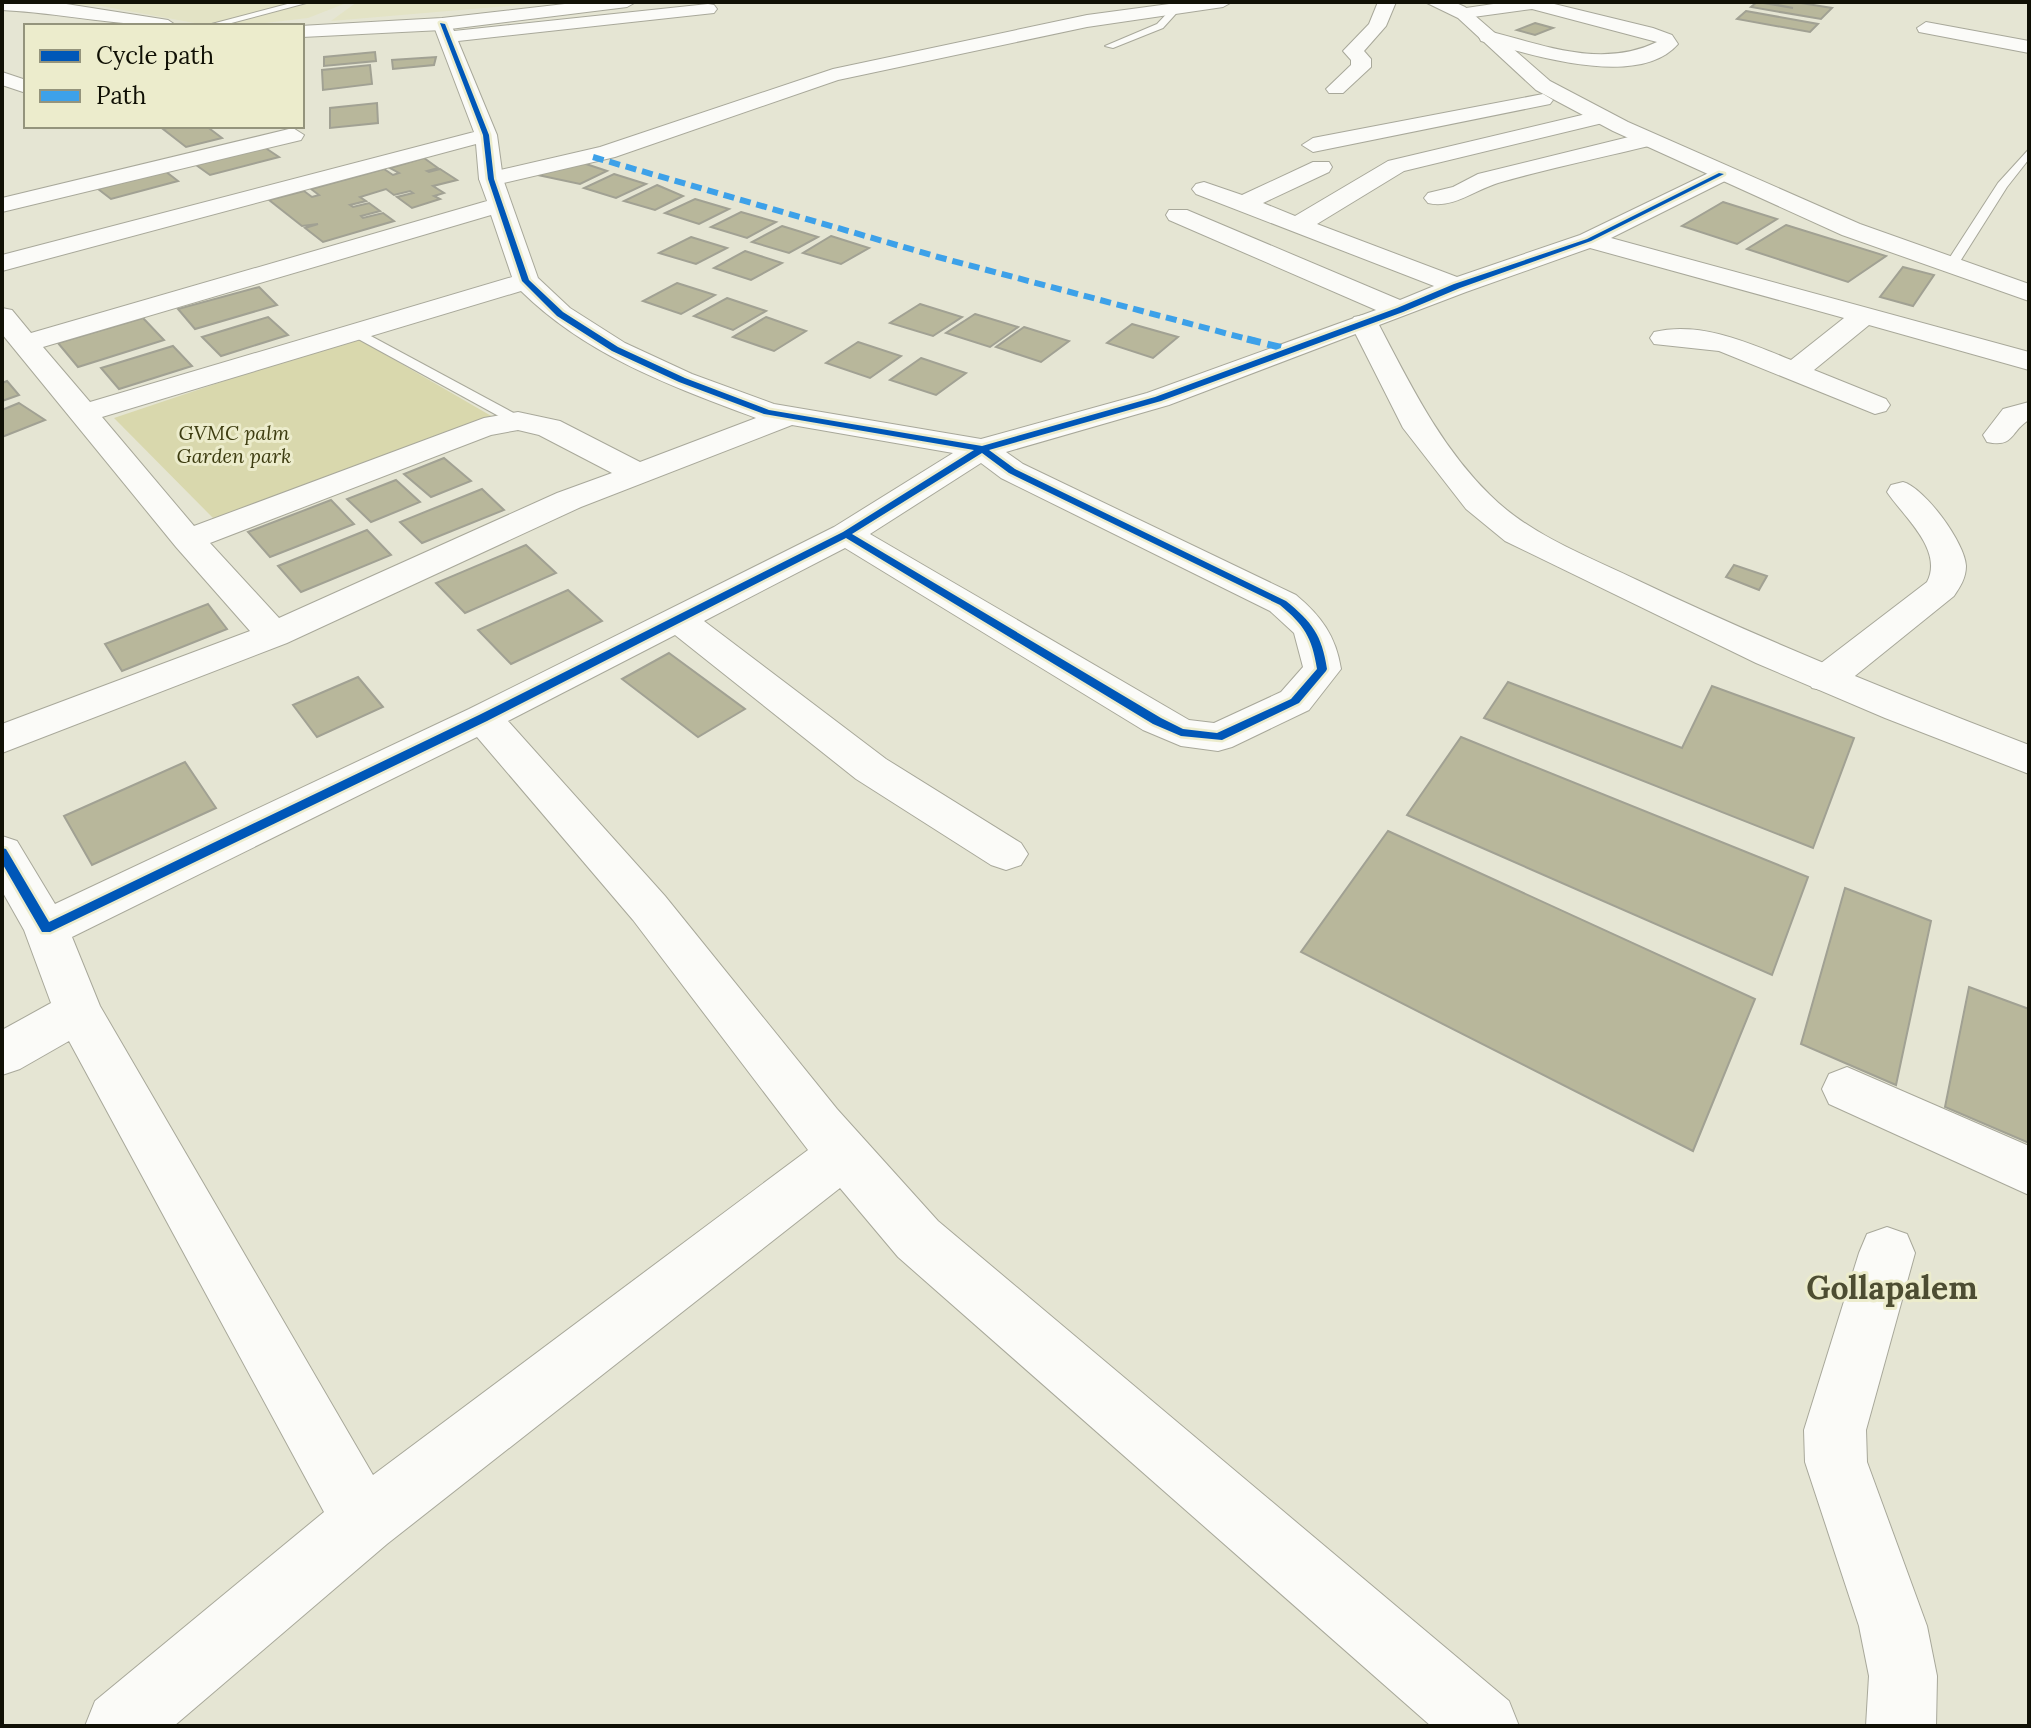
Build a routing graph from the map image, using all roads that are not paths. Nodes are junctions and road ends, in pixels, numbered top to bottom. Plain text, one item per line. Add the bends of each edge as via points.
1 (306, 2) edge
2 (627, 2) edge
3 (1223, 2) edge
4 (1387, 2) edge
5 (1595, 2) edge
6 (2, 5) edge
7 (1449, 5) edge
8 (1178, 7) junction
9 (708, 9) dead end
10 (1947, 11) dead end
11 (1573, 14) junction
12 (156, 24) edge
13 (217, 24) edge
14 (1926, 28) junction
15 (445, 31) junction
16 (304, 34) edge
17 (1488, 37) junction
18 (1908, 42) dead end
19 (1110, 46) dead end
20 (2029, 47) edge
21 (1530, 77) junction
22 (1503, 82) dead end
23 (1336, 89) dead end
24 (1561, 97) junction
25 (1603, 116) junction
26 (293, 131) edge
27 (486, 135) junction
28 (1649, 139) junction
29 (2029, 152) edge
30 (1721, 174) junction
31 (310, 181) junction
32 (1204, 189) dead end
33 (495, 192) junction
34 (1436, 198) dead end
35 (1242, 204) junction
36 (2, 205) edge
37 (1178, 215) dead end
38 (1297, 225) junction
39 (1589, 240) junction
40 (2, 263) edge
41 (1949, 268) junction
42 (526, 281) junction
43 (1457, 286) junction
44 (2029, 293) edge
45 (1400, 310) junction
46 (1865, 315) junction
47 (2, 316) edge
48 (1364, 323) junction
49 (356, 332) junction
50 (1664, 338) dead end
51 (26, 343) junction
52 (2029, 361) edge
53 (1794, 372) junction
54 (1875, 405) dead end
55 (2029, 411) edge
56 (82, 414) junction
57 (789, 416) junction
58 (518, 421) junction
59 (1998, 435) dead end
60 (982, 449) junction
61 (637, 473) junction
62 (1903, 492) dead end
63 (846, 534) junction
64 (188, 540) junction
65 (679, 620) junction
66 (274, 635) junction
67 (1826, 679) junction
68 (483, 718) junction
69 (2, 739) edge
70 (2029, 760) edge
71 (2, 852) edge
72 (1006, 854) dead end
73 (46, 929) junction
74 (78, 1012) junction
75 (2, 1054) edge
76 (1847, 1089) dead end
77 (843, 1154) junction
78 (2029, 1171) edge
79 (1887, 1253) dead end
80 (364, 1521) junction
81 (120, 1726) edge
82 (1484, 1726) edge
83 (1901, 1726) edge

1 - 13 lane
2 - 15 street
3 - 8 street
4 - 23 street via 1377,26 1353,51 1361,67
5 - 11 street
6 - 12 street via 60,8
7 - 11 street via 1522,4
7 - 17 street
8 - 19 lane via 1160,26
8 - 33 street via 833,75
9 - 15 street
10 - 14 street
11 - 17 street via 1653,34 1668,44 1635,60 1602,63
14 - 18 street
14 - 20 street
15 - 16 street
15 - 27 street
17 - 21 street
21 - 22 street
21 - 24 street
24 - 25 street
24 - 35 street via 1317,156
25 - 28 street
25 - 38 street via 1404,163
26 - 31 street
26 - 36 street
27 - 31 street
27 - 33 street
28 - 30 street
28 - 34 street via 1486,179
29 - 41 lane
30 - 39 street
30 - 41 street
31 - 40 street
32 - 35 street
33 - 42 street
33 - 51 street
35 - 38 street
37 - 45 street
38 - 43 street
39 - 43 street
39 - 46 street
41 - 44 street
42 - 49 street
42 - 57 street via 560,314 615,349 682,380
43 - 45 street
45 - 48 street
46 - 52 street
46 - 53 street
47 - 51 street
48 - 60 street via 1158,399
48 - 67 street via 1414,422 1494,518 1550,551
49 - 56 street
49 - 58 lane
50 - 53 street via 1728,345
51 - 56 street
53 - 54 street
55 - 59 street via 2014,415
56 - 64 street
57 - 60 street
57 - 61 street
58 - 61 street via 549,428
58 - 64 street via 484,427
60 - 63 street
60 - 63 street via 1012,471 1283,603 1319,642 1322,669 1295,701 1254,723 1218,737 1181,732
61 - 66 street
62 - 67 street via 1950,559 1949,578
63 - 65 street
64 - 66 street
65 - 68 street
65 - 72 street via 871,769
66 - 69 street
67 - 70 street
68 - 73 street
68 - 77 street via 649,908
71 - 73 street
73 - 74 street
74 - 75 street
74 - 80 street
76 - 78 street
77 - 80 street
77 - 82 street via 918,1239
79 - 83 street via 1835,1430 1836,1462 1893,1626 1903,1676
80 - 81 street

